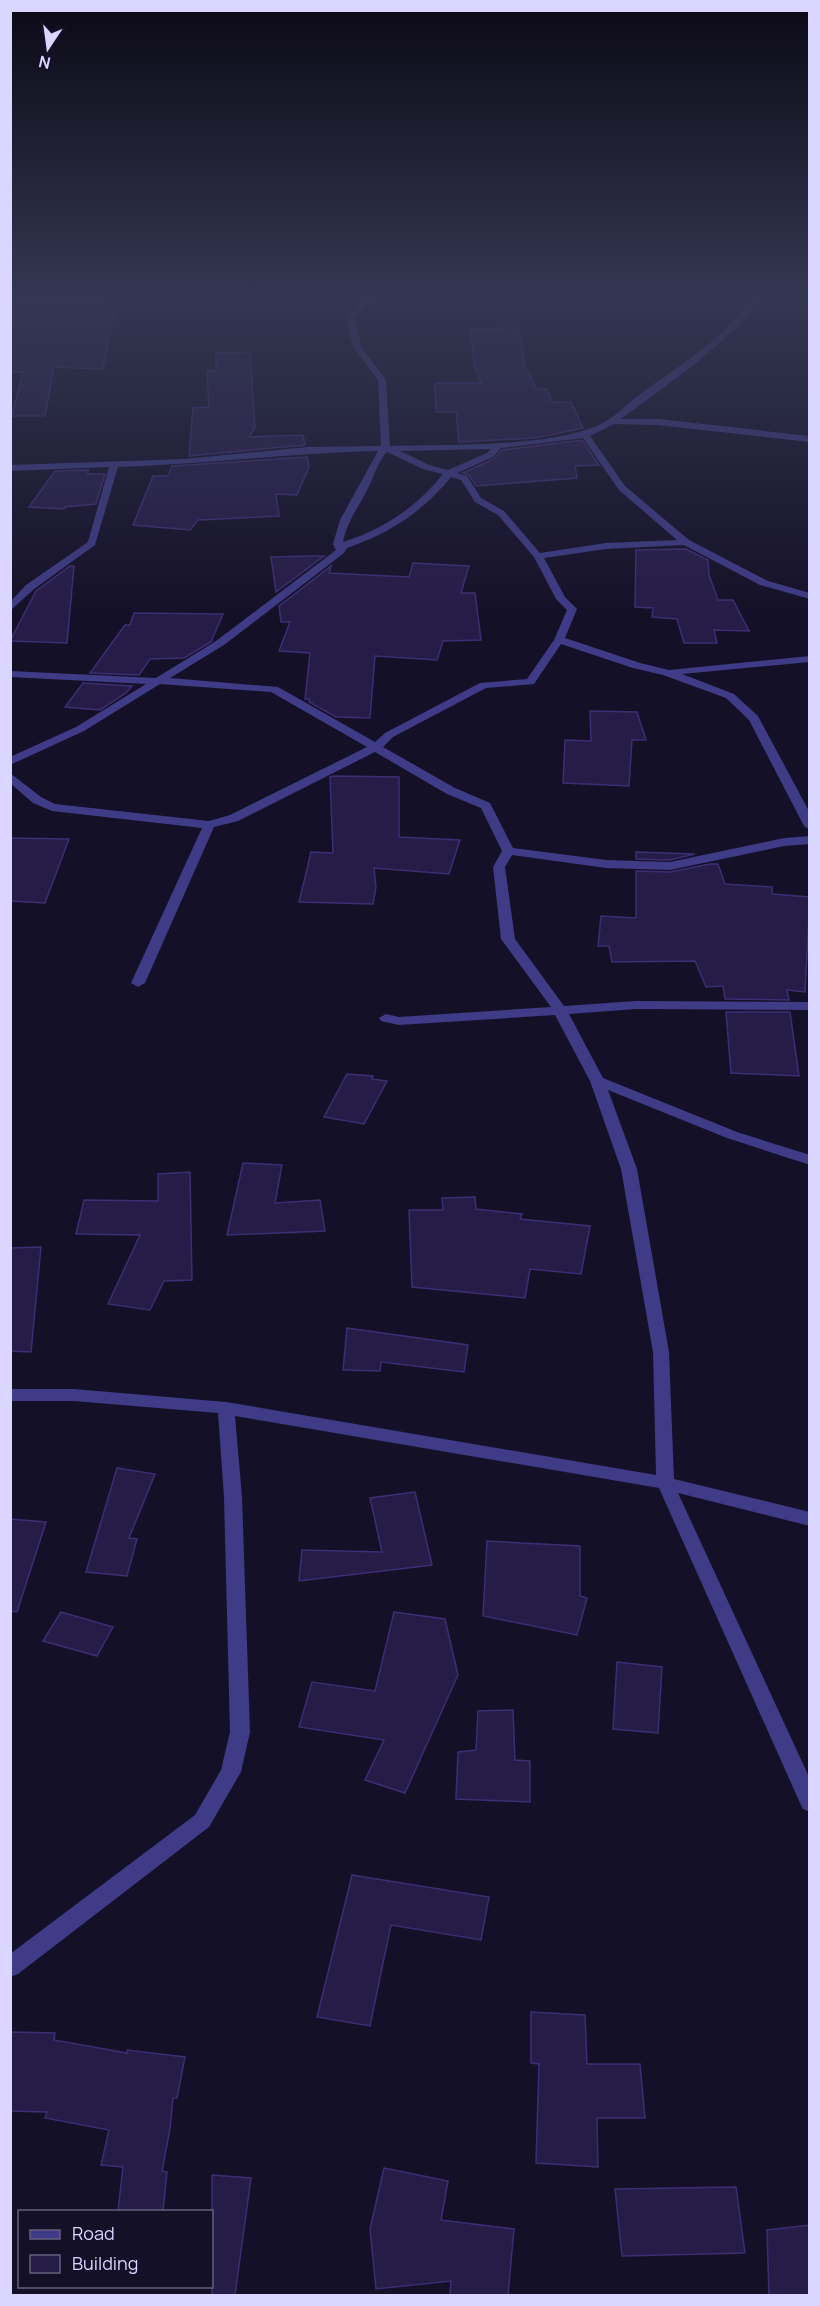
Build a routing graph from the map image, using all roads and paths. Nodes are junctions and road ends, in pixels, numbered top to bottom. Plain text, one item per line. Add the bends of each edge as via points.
1 (383, 401) edge
2 (638, 401) edge
3 (614, 421) junction
4 (585, 435) junction
5 (810, 439) edge
6 (498, 446) junction
7 (386, 448) junction
8 (114, 466) junction
9 (10, 468) edge
10 (449, 473) junction
11 (686, 542) junction
12 (342, 546) junction
13 (538, 556) junction
14 (810, 596) edge
15 (10, 608) edge
16 (559, 640) junction
17 (810, 659) edge
18 (666, 672) junction
19 (10, 674) edge
20 (161, 681) junction
21 (376, 747) junction
22 (10, 762) edge
23 (10, 776) edge
24 (209, 825) junction
25 (810, 826) edge
26 (810, 840) edge
27 (508, 851) junction
28 (138, 983) dead end
29 (810, 1006) edge
30 (560, 1010) junction
31 (386, 1018) dead end
32 (597, 1081) junction
33 (810, 1160) edge
34 (10, 1395) edge
35 (226, 1408) junction
36 (665, 1483) junction
37 (810, 1519) edge
38 (810, 1803) edge
39 (10, 1967) edge

1 - 7 street
2 - 3 street
3 - 4 street
3 - 5 street via 658,422
4 - 6 street
4 - 11 street via 622,488
6 - 7 street
6 - 10 street via 490,455
7 - 8 street via 308,450
7 - 10 street
7 - 12 street via 375,458 364,488 341,522 338,544
8 - 9 street
8 - 15 street via 92,543 30,587
10 - 12 street via 422,504 363,540
10 - 13 street via 464,478 478,500 501,513
11 - 13 street via 606,546
11 - 14 street via 764,583
12 - 20 street via 341,551 220,643
13 - 16 street via 561,599 572,609
16 - 18 street
16 - 21 street via 530,682 484,685 389,735
17 - 18 street
18 - 25 street via 730,696 754,718
19 - 20 street
20 - 21 street via 274,689
20 - 22 street via 80,729
21 - 24 street via 234,818
21 - 27 street via 451,791 486,806
23 - 24 street via 37,800 52,807
24 - 28 street
26 - 27 street via 670,866 606,864
27 - 30 street via 499,867 508,939
29 - 30 street via 636,1005
30 - 31 street via 399,1021
30 - 32 street
32 - 33 street via 732,1135
32 - 36 street via 629,1169 659,1340
34 - 35 street via 74,1395
35 - 36 street
35 - 39 street via 233,1497 240,1732 231,1772 202,1821
36 - 37 street
36 - 38 street

